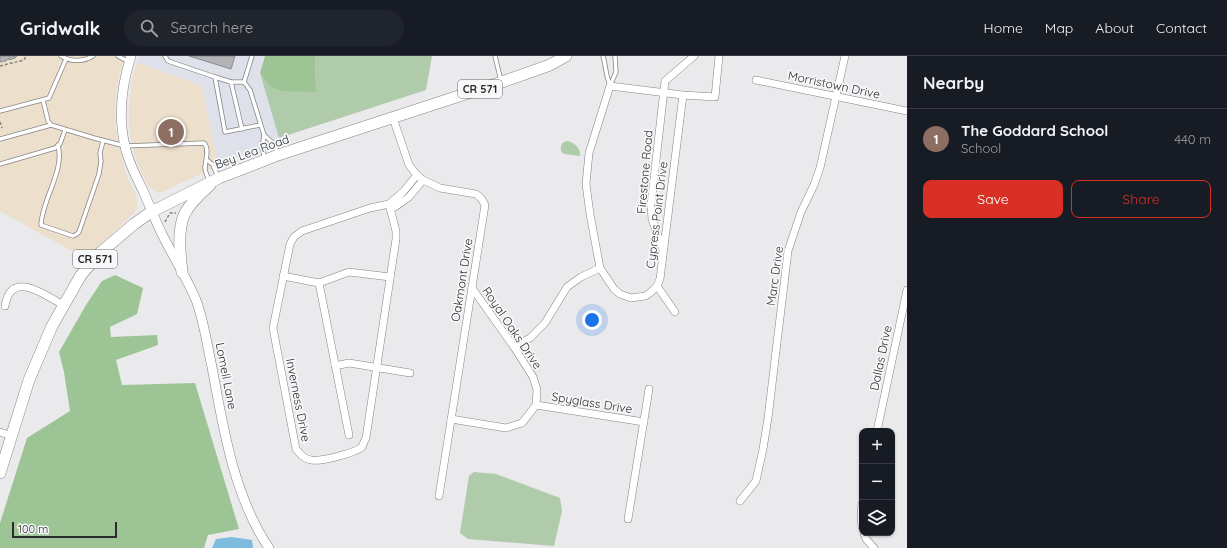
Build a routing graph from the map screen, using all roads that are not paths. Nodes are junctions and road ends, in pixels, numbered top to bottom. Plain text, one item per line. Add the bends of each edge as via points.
1 (61, 56) edge
2 (93, 56) edge
3 (118, 56) edge
4 (165, 56) edge
5 (252, 56) edge
6 (495, 56) edge
7 (566, 56) edge
8 (602, 56) edge
9 (615, 56) edge
10 (694, 56) edge
11 (718, 56) edge
12 (845, 56) edge
13 (66, 59) junction
14 (130, 59) edge
15 (215, 76) junction
16 (756, 80) dead end
17 (231, 82) junction
18 (244, 82) junction
19 (502, 82) junction
20 (610, 86) junction
21 (664, 92) junction
22 (683, 95) junction
23 (836, 96) junction
24 (43, 100) junction
25 (907, 111) edge
26 (0, 112) edge
27 (393, 118) junction
28 (51, 125) junction
29 (260, 125) junction
30 (242, 129) junction
31 (64, 130) junction
32 (264, 135) junction
33 (0, 139) edge
34 (103, 141) junction
35 (58, 145) junction
36 (125, 146) junction
37 (278, 156) junction
38 (207, 160) junction
39 (265, 160) junction
40 (0, 164) edge
41 (418, 175) junction
42 (214, 180) junction
43 (424, 180) junction
44 (389, 204) junction
45 (151, 212) junction
46 (664, 251) junction
47 (600, 268) junction
48 (182, 272) junction
49 (283, 276) junction
50 (390, 277) junction
51 (319, 283) junction
52 (657, 286) junction
53 (472, 288) junction
54 (907, 290) edge
55 (64, 305) junction
56 (5, 306) dead end
57 (675, 312) dead end
58 (514, 347) junction
59 (336, 366) junction
60 (376, 367) junction
61 (410, 373) dead end
62 (649, 389) dead end
63 (536, 405) junction
64 (451, 419) junction
65 (644, 422) junction
66 (878, 428) edge
67 (0, 432) edge
68 (349, 435) dead end
69 (12, 436) junction
70 (0, 473) edge
71 (439, 496) dead end
72 (740, 501) dead end
73 (628, 519) dead end
74 (865, 536) edge
75 (269, 548) edge
76 (874, 548) edge

1 - 13 lane
2 - 13 lane via 74,61
3 - 14 lane
4 - 15 lane via 168,61
5 - 18 lane
6 - 19 lane
7 - 19 main road, Bey Lea Road / CR 571 via 550,65
8 - 20 lane
9 - 20 lane via 616,72
10 - 21 street, Firestone Road via 665,81
11 - 22 street via 715,97
12 - 23 street, Marc Drive
13 - 24 lane via 49,98
14 - 36 street, Lomell Lane via 123,89 122,126
15 - 17 lane
15 - 30 lane via 225,132
16 - 23 street, Morristown Drive
17 - 18 lane
17 - 30 lane
18 - 29 lane via 250,90
19 - 27 main road, Bey Lea Road / CR 571
20 - 21 street
20 - 47 street, Cypress Point Drive via 589,153 586,184
21 - 22 street
21 - 46 street, Firestone Road via 651,205 652,219
22 - 46 street, Cypress Point Drive
23 - 25 street, Morristown Drive
23 - 72 street, Marc Drive via 820,168 800,212 788,252 768,418 756,481
24 - 26 lane
24 - 28 lane
27 - 37 main road, Bey Lea Road / CR 571
27 - 41 street, Oakmont Drive via 409,165
28 - 31 lane
28 - 33 lane
29 - 30 lane
29 - 32 lane
31 - 34 lane
31 - 35 lane
32 - 37 lane via 274,144
32 - 39 lane via 262,148
34 - 35 lane via 99,174 79,232 73,236 41,225 60,155
34 - 36 lane
35 - 40 lane
36 - 38 lane via 204,143
36 - 45 street, Lomell Lane
37 - 39 main road, Bey Lea Road / CR 571
38 - 42 lane via 213,165
38 - 42 lane via 205,169
39 - 42 main road, Bey Lea Road / CR 571
41 - 43 street, Oakmont Drive
41 - 44 street, Inverness Drive
42 - 45 main road, Bey Lea Road / CR 571
42 - 48 main road via 189,206 182,222
43 - 44 street, Inverness Drive via 396,207
43 - 53 street, Oakmont Drive via 440,188 476,194 481,198 484,205
44 - 49 street, Inverness Drive via 302,231 290,244
44 - 50 street, Inverness Drive via 396,231
45 - 48 street, Lomell Lane
45 - 55 main road, Bey Lea Road / CR 571 via 100,253 81,275
46 - 52 street, Cypress Point Drive
47 - 52 street, Cypress Point Drive via 614,289 631,298 645,296
47 - 58 street via 581,276 567,287 544,323 530,338
48 - 75 street, Lomell Lane via 196,300 227,443 240,486 260,535
49 - 51 street
49 - 60 street, Inverness Drive via 273,328 296,449 303,457 318,460 355,451 362,446 366,438
50 - 51 street via 349,272
50 - 60 street, Inverness Drive
51 - 59 street
52 - 57 street
53 - 58 street, Royal Oaks Drive
53 - 64 street, Oakmont Drive
54 - 66 street, Dallas Drive
55 - 56 street via 36,290 17,287 11,291
55 - 69 main road, Bey Lea Road / CR 571 via 29,380
58 - 63 street, Royal Oaks Drive via 533,377 537,390
59 - 60 street via 350,363
59 - 68 street
60 - 61 street
62 - 65 street, Spyglass Drive
63 - 64 street via 522,423 506,428
63 - 65 street, Spyglass Drive
64 - 71 street, Oakmont Drive
65 - 73 street, Spyglass Drive
67 - 69 street
69 - 70 main road, CR 571
74 - 76 street

